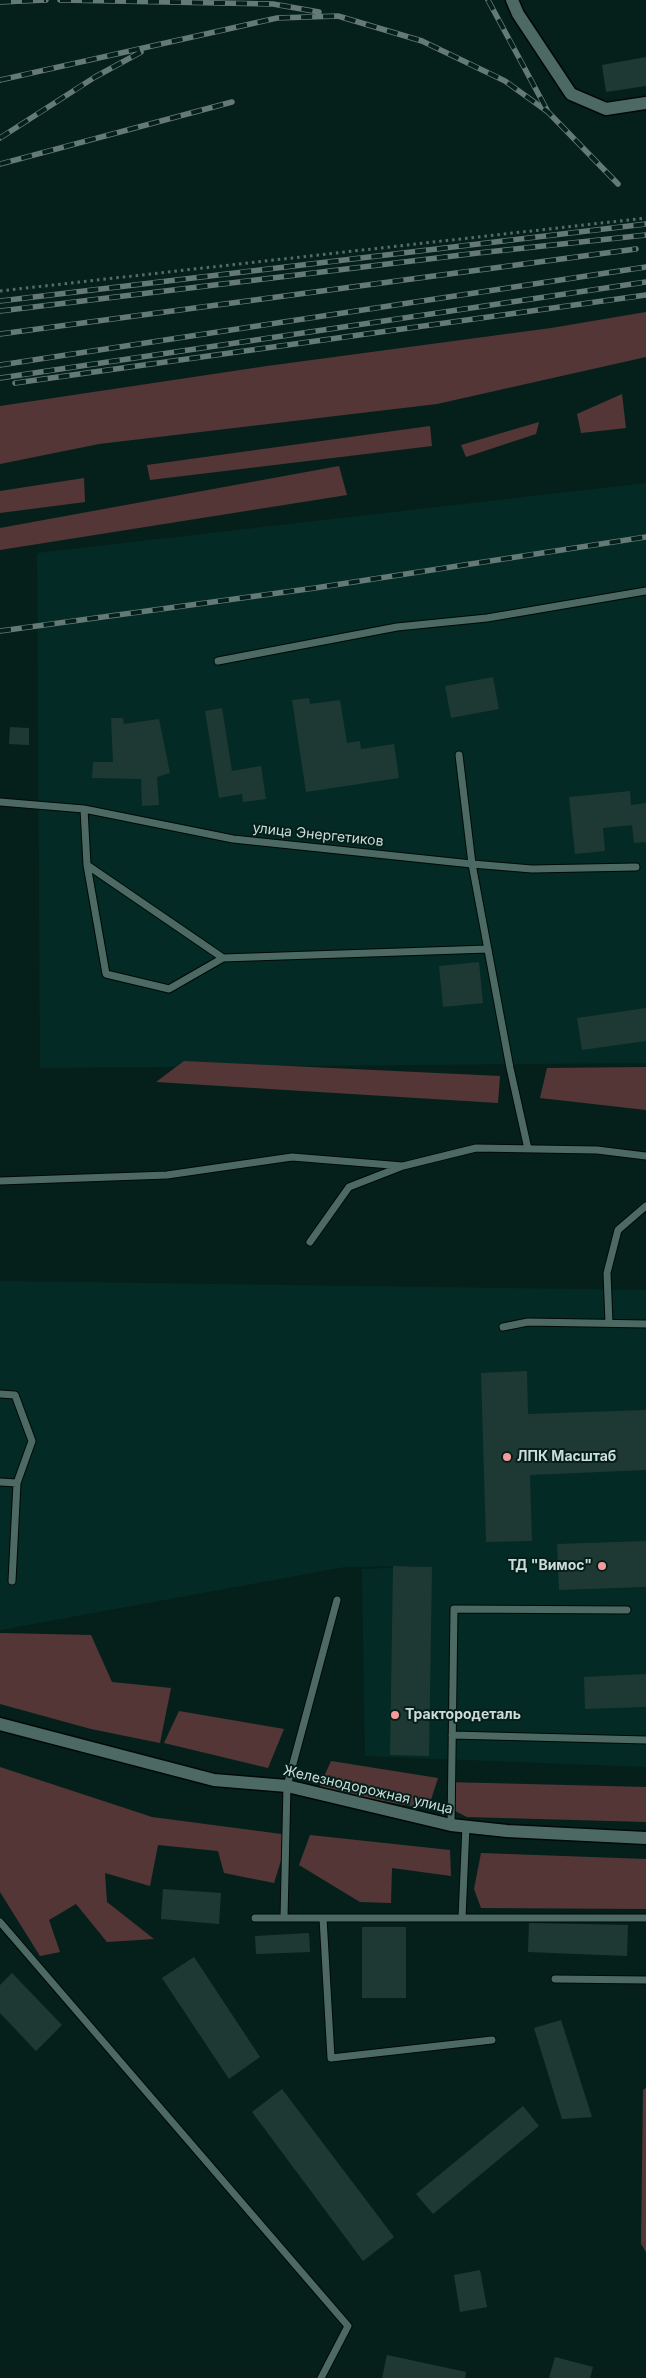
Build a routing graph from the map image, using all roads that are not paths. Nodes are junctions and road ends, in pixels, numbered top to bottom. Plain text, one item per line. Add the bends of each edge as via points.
1 (512, 0) edge
2 (646, 103) edge
3 (646, 591) edge
4 (218, 661) dead end
5 (459, 755) dead end
6 (0, 802) edge
7 (84, 809) junction
8 (472, 864) junction
9 (87, 866) junction
10 (636, 867) dead end
11 (488, 949) junction
12 (223, 958) junction
13 (528, 1149) junction
14 (646, 1156) edge
15 (403, 1166) junction
16 (0, 1181) edge
17 (646, 1206) edge
18 (310, 1242) dead end
19 (609, 1323) junction
20 (646, 1324) edge
21 (502, 1327) dead end
22 (0, 1394) edge
23 (0, 1482) edge
24 (17, 1483) junction
25 (12, 1581) dead end
26 (337, 1600) dead end
27 (627, 1610) dead end
28 (0, 1724) edge
29 (452, 1734) junction
30 (646, 1740) edge
31 (287, 1786) junction
32 (451, 1825) junction
33 (466, 1826) junction
34 (646, 1838) edge
35 (255, 1918) dead end
36 (284, 1918) junction
37 (323, 1918) junction
38 (462, 1918) junction
39 (646, 1918) edge
40 (0, 1922) edge
41 (555, 1979) dead end
42 (646, 1980) edge
43 (492, 2040) dead end
44 (321, 2378) edge

1 - 2 street via 571,94 606,109
3 - 4 lane via 487,618 397,628
5 - 8 lane
6 - 7 lane, улица Энергетиков
7 - 8 lane, улица Энергетиков via 233,839
7 - 9 lane
8 - 10 lane, улица Энергетиков via 532,869
8 - 11 lane
9 - 12 lane
9 - 12 lane via 106,974 169,989
11 - 12 lane
11 - 13 lane
13 - 14 lane via 597,1150
13 - 15 lane via 476,1148
15 - 16 lane via 292,1157 167,1175
15 - 18 lane via 349,1187
17 - 19 lane via 618,1230 607,1274
19 - 20 lane
19 - 21 lane via 528,1322
22 - 24 lane via 15,1395 32,1441
23 - 24 lane
24 - 25 lane
26 - 31 lane
27 - 29 lane via 454,1609
28 - 31 street, Железнодорожная улица via 214,1780
29 - 30 lane
29 - 32 lane
31 - 32 street, Железнодорожная улица
31 - 36 lane
32 - 33 street, Железнодорожная улица
33 - 34 street, Железнодорожная улица
33 - 38 lane
35 - 36 lane
36 - 37 lane
37 - 38 lane
37 - 43 lane via 331,2058
38 - 39 lane
40 - 44 lane via 348,2326
41 - 42 lane

